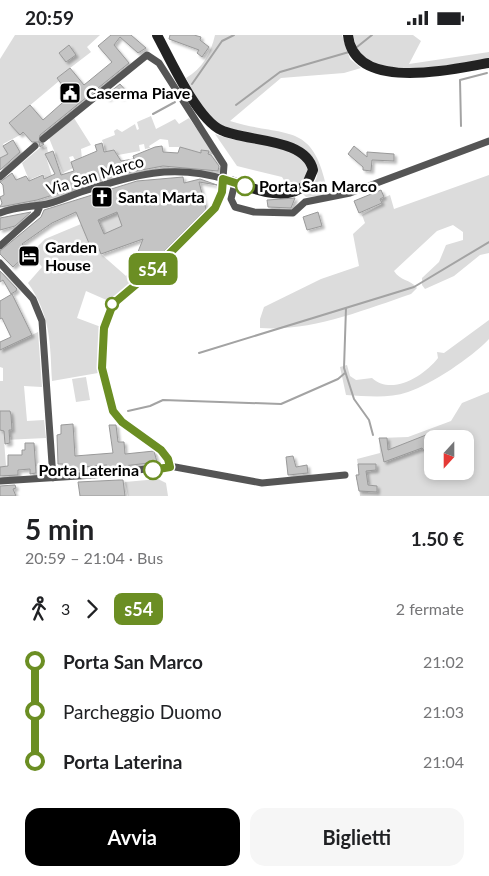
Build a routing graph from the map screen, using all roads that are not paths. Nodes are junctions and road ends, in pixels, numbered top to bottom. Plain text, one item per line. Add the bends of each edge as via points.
1 (157, 35) edge
2 (348, 35) edge
3 (489, 63) edge
4 (43, 139) dead end
5 (489, 141) edge
6 (35, 146) dead end
7 (0, 177) edge
8 (229, 181) junction
9 (40, 205) junction
10 (0, 213) edge
11 (0, 246) edge
12 (0, 263) edge
13 (172, 467) junction
14 (345, 475) dead end
15 (53, 476) junction
16 (0, 481) edge

1 - 8 street via 210,123 226,133 295,149 307,158 312,167 312,176 307,184 291,192 268,193
2 - 3 street via 351,47 360,59 384,70 430,72
4 - 8 street via 142,57 149,55 157,60 224,161
5 - 8 street via 350,193 305,202 292,213 254,212 235,207
6 - 7 street
8 - 9 street, Via San Marco via 183,171 154,172
8 - 13 street via 215,208 152,271 113,304 104,328 102,368 113,411 122,422 161,450
9 - 10 street, Via San Marco
9 - 11 street via 37,213
12 - 15 street via 32,297 42,321
13 - 14 street via 262,483
13 - 15 street
15 - 16 street

